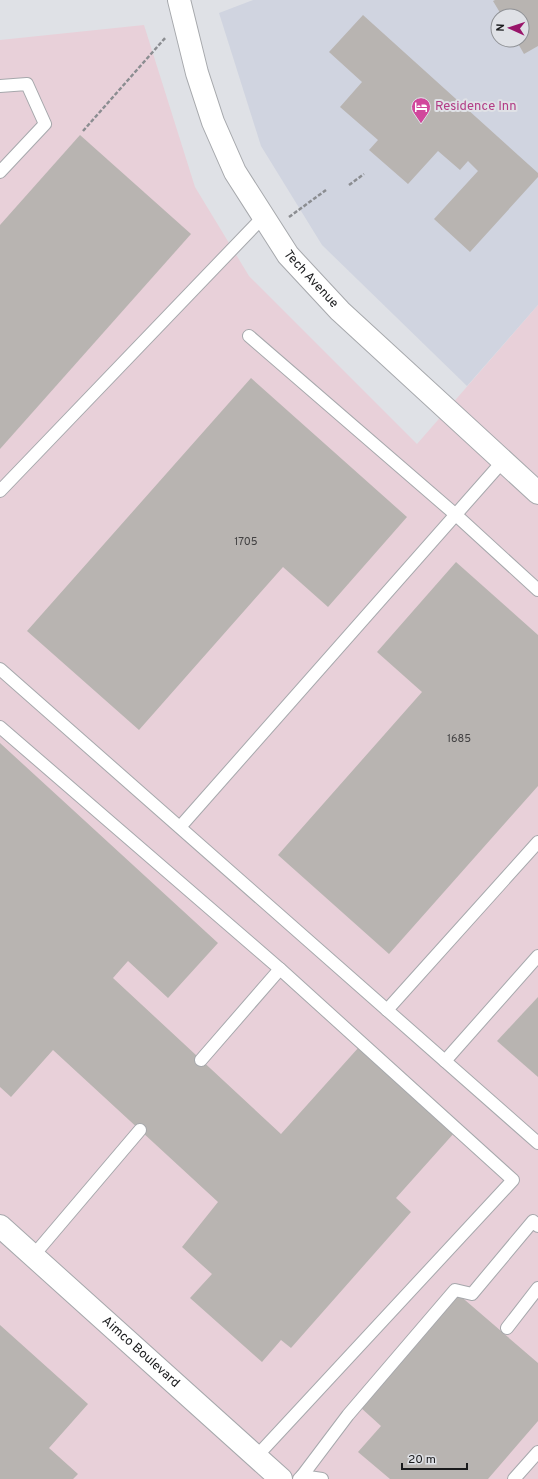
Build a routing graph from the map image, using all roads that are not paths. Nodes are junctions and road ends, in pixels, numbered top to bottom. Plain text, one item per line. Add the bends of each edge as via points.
1 (181, 9) edge
2 (0, 86) edge
3 (0, 172) edge
4 (268, 222) junction
5 (249, 336) dead end
6 (503, 461) junction
7 (0, 491) edge
8 (538, 493) edge
9 (456, 515) junction
10 (538, 590) edge
11 (0, 669) edge
12 (0, 727) edge
13 (180, 827) junction
14 (538, 842) edge
15 (538, 956) edge
16 (280, 969) junction
17 (387, 1010) junction
18 (201, 1060) dead end
19 (445, 1061) junction
20 (140, 1130) dead end
21 (538, 1143) edge
22 (0, 1226) edge
23 (538, 1226) edge
24 (33, 1256) junction
25 (538, 1288) edge
26 (507, 1328) dead end
27 (538, 1452) edge
28 (256, 1457) junction
29 (294, 1478) edge
30 (322, 1479) edge
31 (514, 1479) edge

1 - 4 street, Tech Avenue via 197,74 213,122 235,172
2 - 3 lane via 27,84 45,124
4 - 6 street, Tech Avenue via 288,255 340,311
4 - 7 lane
5 - 9 lane
6 - 8 street, Tech Avenue
6 - 9 lane
9 - 10 lane
9 - 13 lane
11 - 13 lane
12 - 16 lane
13 - 17 lane
14 - 17 lane
15 - 19 lane
16 - 18 lane
16 - 28 lane via 513,1180
17 - 19 lane
19 - 21 lane
20 - 24 lane
22 - 24 street, Aimco Boulevard
23 - 29 lane via 533,1221 472,1294 455,1290
24 - 28 street, Aimco Boulevard
25 - 26 lane
27 - 31 lane
28 - 29 street, Aimco Boulevard
29 - 30 lane

